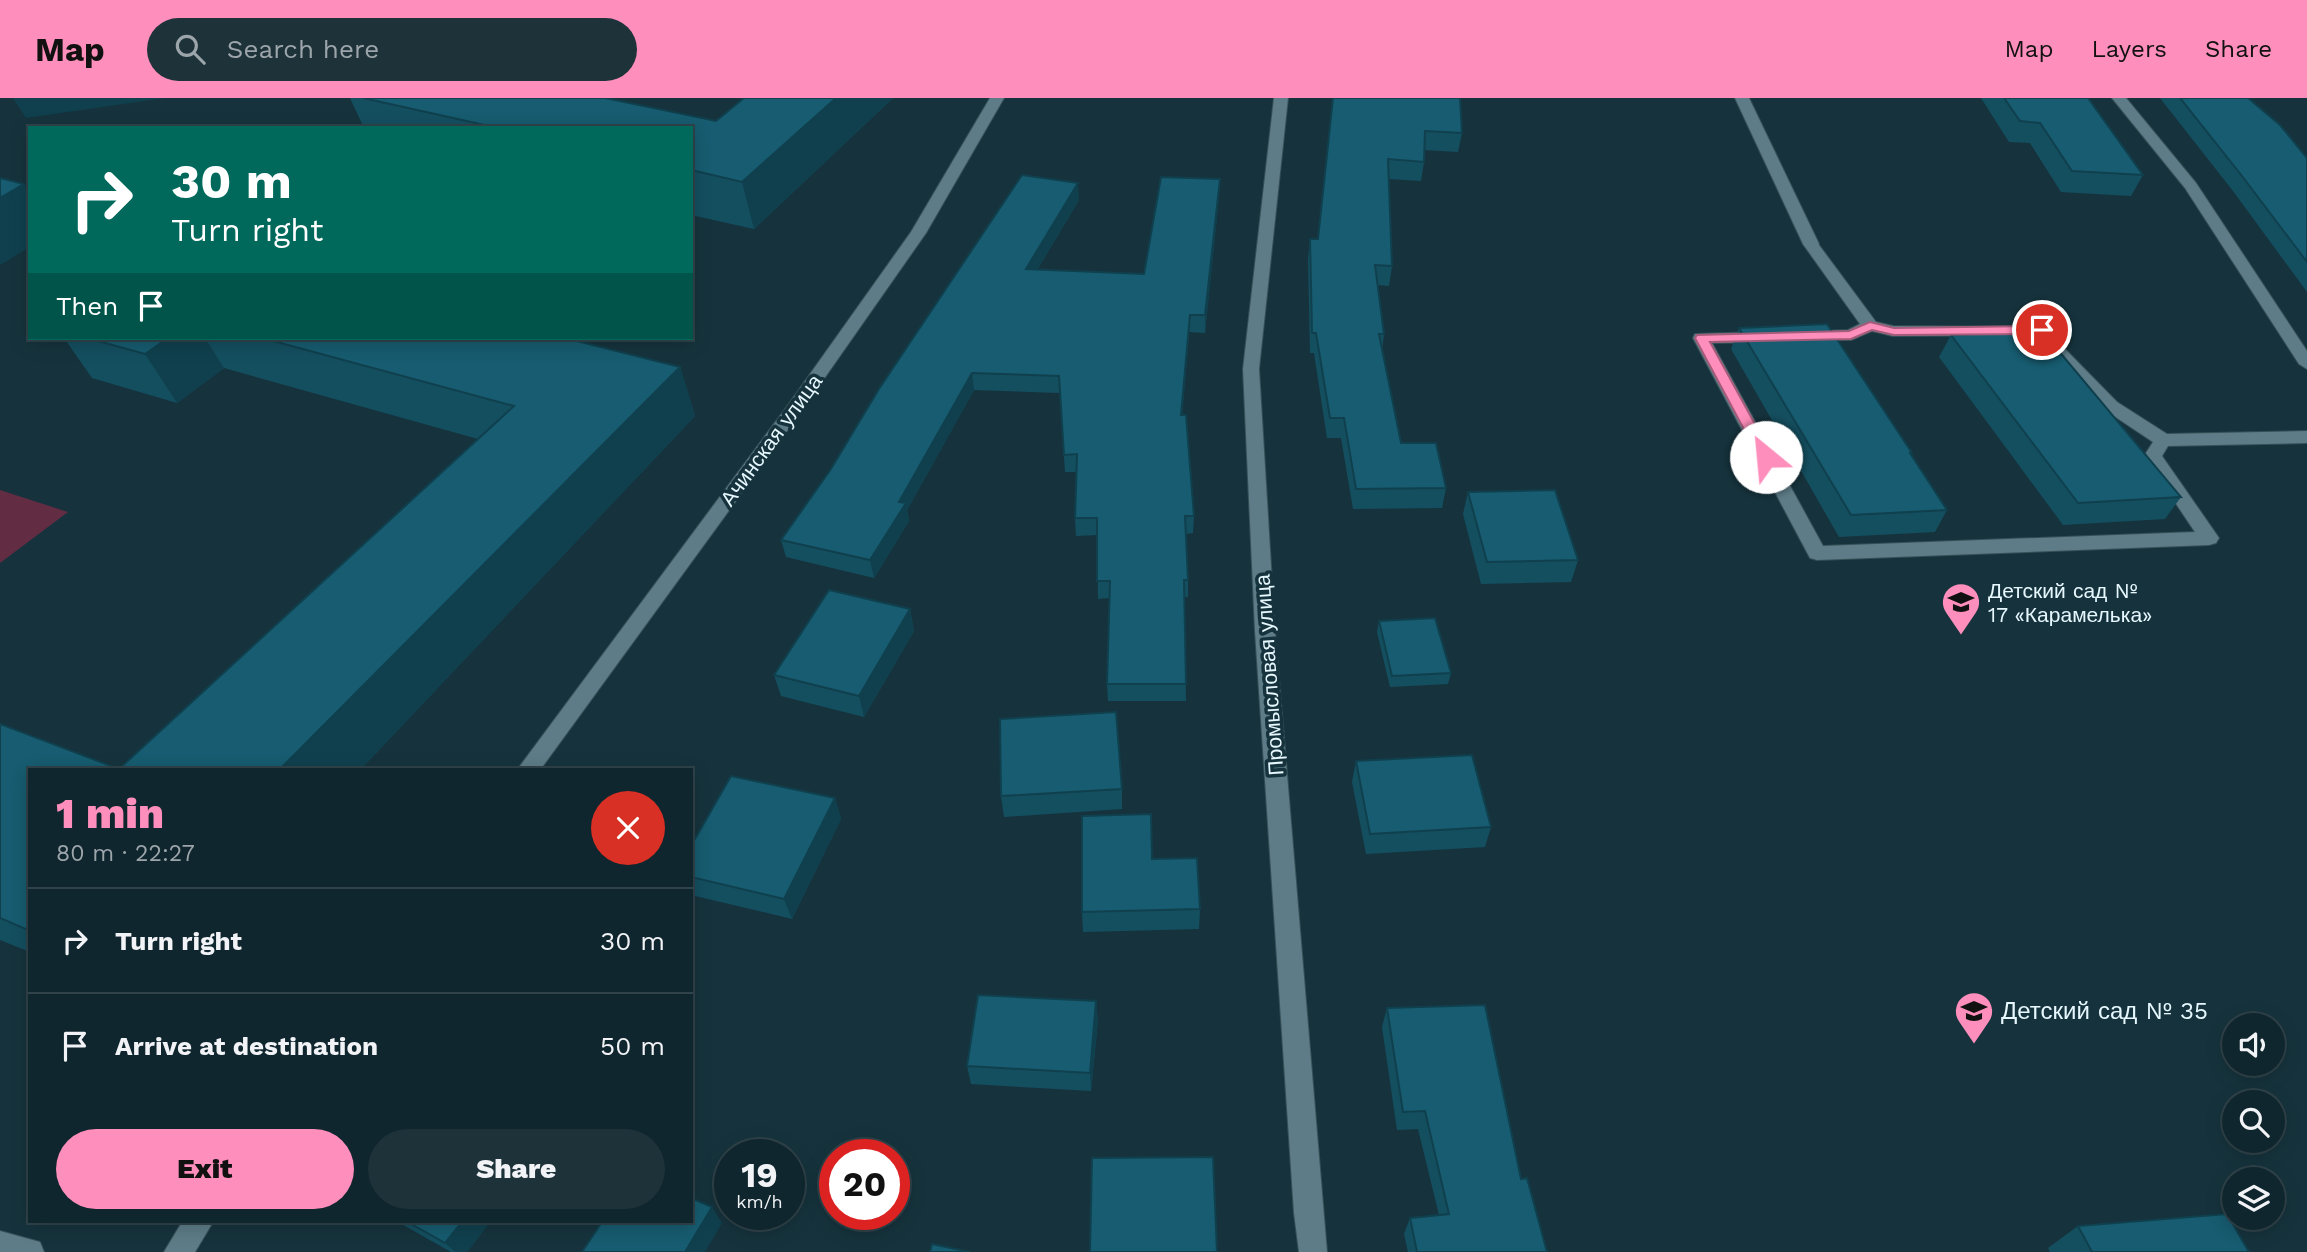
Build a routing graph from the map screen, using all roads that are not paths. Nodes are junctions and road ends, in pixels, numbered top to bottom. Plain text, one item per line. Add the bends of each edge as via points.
1 (997, 98) edge
2 (1280, 98) edge
3 (1742, 98) edge
4 (2119, 98) edge
5 (1870, 326) junction
6 (2307, 364) edge
7 (2307, 437) edge
8 (2163, 440) junction
9 (529, 768) edge
10 (198, 1223) edge
11 (0, 1245) edge
12 (30, 1252) edge
13 (178, 1252) edge
14 (1313, 1252) edge

1 - 9 street, Ачинская улица via 918,233
2 - 14 street, Промысловая улица via 1251,369 1267,658
3 - 5 street via 1811,244
4 - 6 street via 2191,186
5 - 8 street via 1894,331 2042,330 2111,406
5 - 8 street via 1851,335 1701,338 1817,553 2209,538 2154,456
7 - 8 street
10 - 13 street
11 - 12 street

